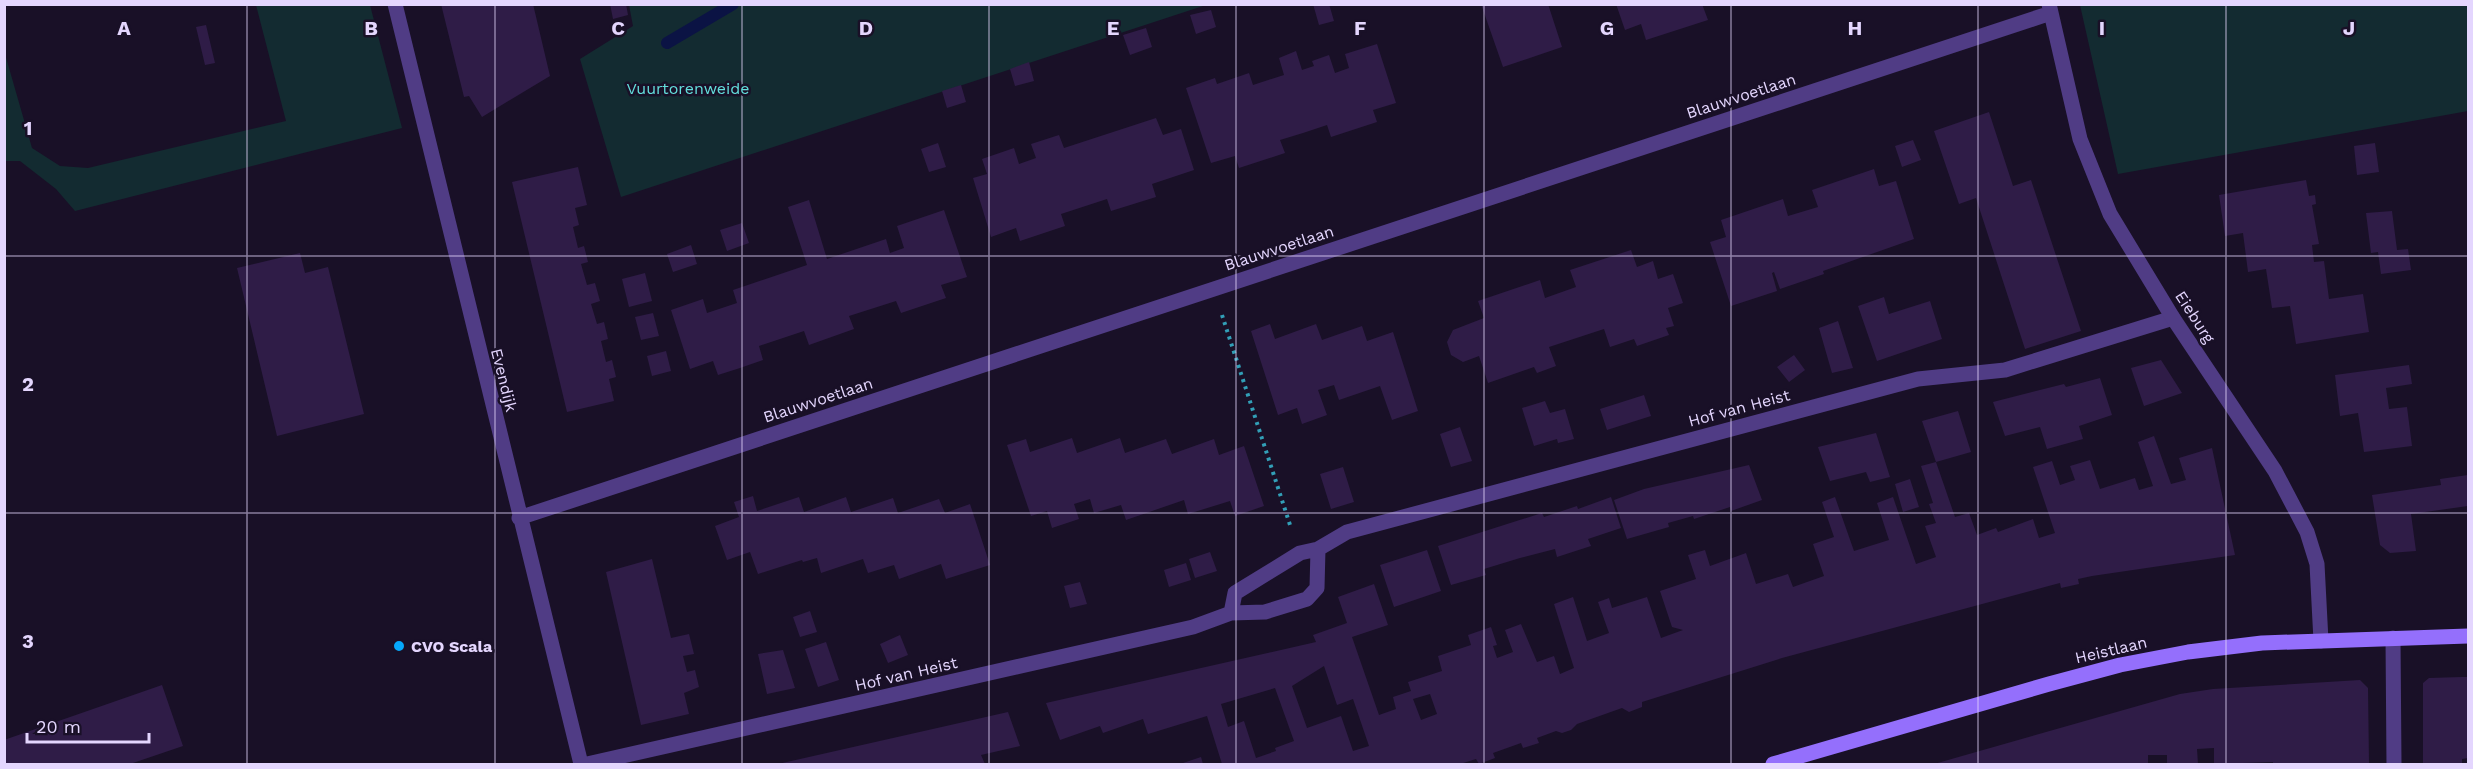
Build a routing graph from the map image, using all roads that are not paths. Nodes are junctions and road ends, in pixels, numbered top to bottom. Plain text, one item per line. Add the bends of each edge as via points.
1 (394, 4) edge
2 (2050, 9) edge
3 (2173, 318) junction
4 (519, 518) junction
5 (1318, 549) junction
6 (1231, 613) junction
7 (2469, 636) edge
8 (2393, 639) junction
9 (2321, 641) junction
10 (581, 765) edge
11 (587, 765) edge
12 (1773, 765) edge
13 (2394, 765) edge

1 - 4 street, Evendijk
2 - 3 street, Eieburg via 2091,172 2110,214
2 - 4 street, Blauwvoetlaan
3 - 5 street, Hof van Heist via 2005,370 1918,379 1347,532
3 - 9 street, Eieburg via 2275,471 2307,532 2317,564
4 - 10 street, Evendijk
5 - 6 street, Hof van Heist via 1300,553 1235,593
5 - 6 street, Hof van Heist via 1317,588 1307,599 1265,612
6 - 11 street, Hof van Heist via 1193,627
7 - 8 main road, Heistlaan
8 - 9 main road, Heistlaan
8 - 13 street
9 - 12 main road, Heistlaan via 2262,643 2120,665

